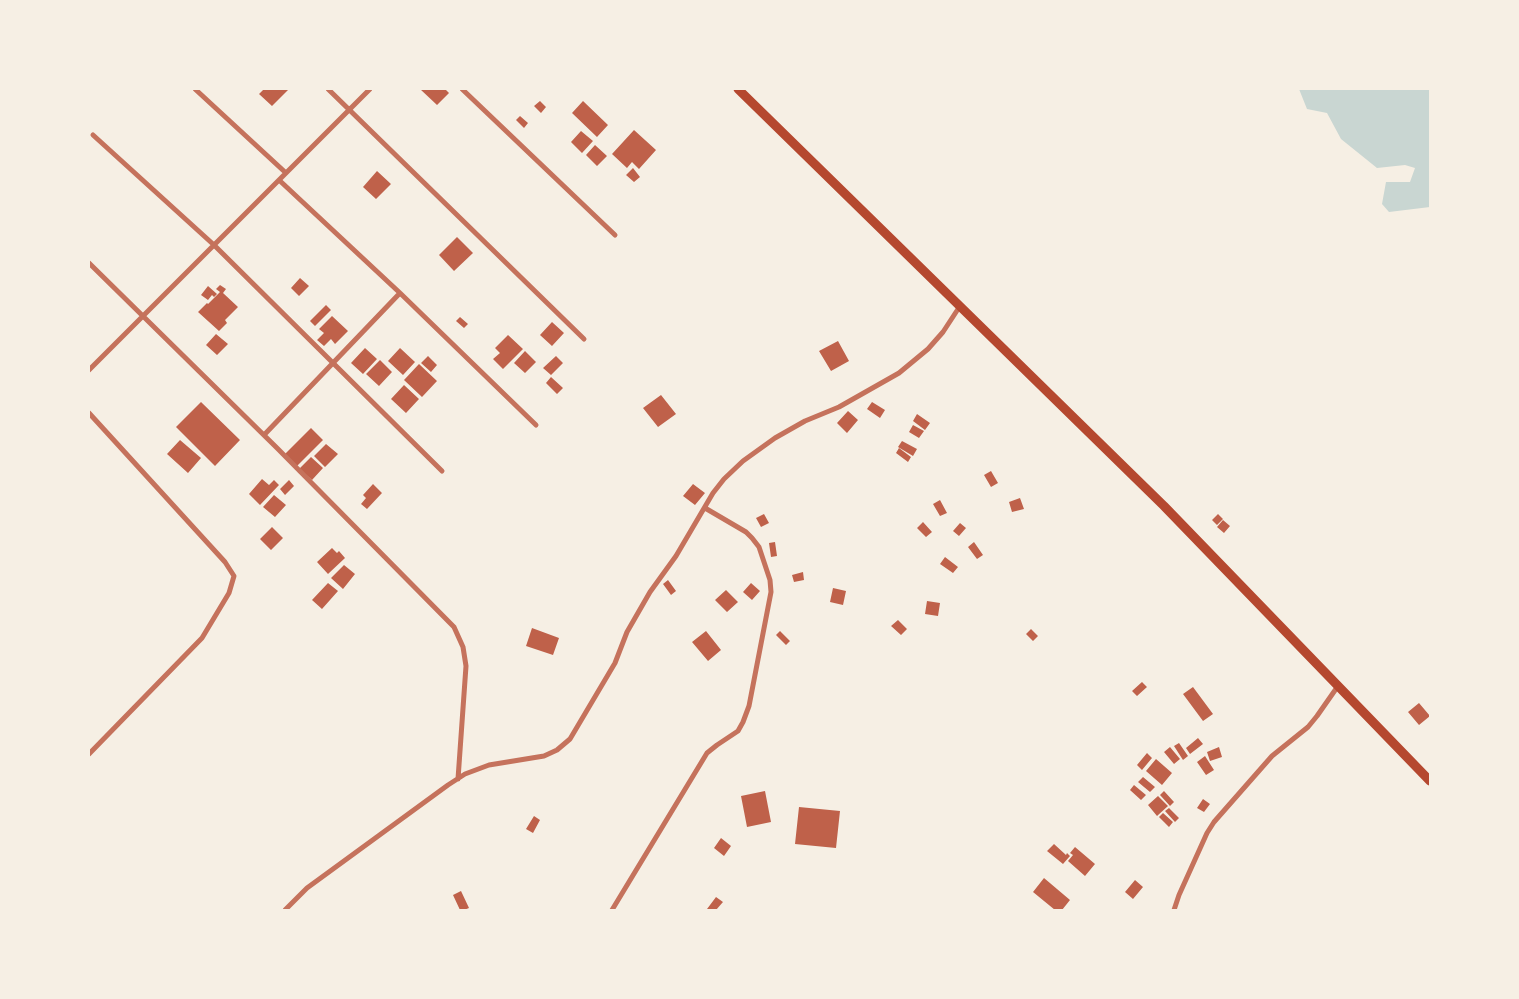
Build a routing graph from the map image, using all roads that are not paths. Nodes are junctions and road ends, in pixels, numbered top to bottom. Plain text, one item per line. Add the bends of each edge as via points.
1 (195, 89) edge
2 (328, 89) edge
3 (370, 89) edge
4 (462, 89) edge
5 (738, 89) edge
6 (349, 110) junction
7 (93, 135) dead end
8 (286, 173) junction
9 (279, 180) junction
10 (615, 235) dead end
11 (214, 245) junction
12 (89, 263) edge
13 (400, 293) junction
14 (961, 306) junction
15 (143, 316) junction
16 (584, 339) dead end
17 (333, 364) junction
18 (89, 370) edge
19 (89, 413) edge
20 (536, 425) dead end
21 (264, 435) junction
22 (442, 471) dead end
23 (704, 508) junction
24 (1338, 686) junction
25 (90, 752) edge
26 (458, 779) junction
27 (1430, 781) edge
28 (286, 910) edge
29 (612, 910) edge
30 (1174, 910) edge

1 - 8 street
2 - 6 street
3 - 6 street
4 - 10 street
5 - 14 main road
6 - 8 street
6 - 16 street
7 - 11 street
8 - 9 street
9 - 11 street
9 - 13 street
11 - 15 street
11 - 17 street
12 - 15 street
13 - 17 street
13 - 20 street
14 - 23 street via 928,349 899,373 775,438 724,479
14 - 24 main road via 1164,506
15 - 18 street
15 - 21 street
17 - 21 street
17 - 22 street
19 - 25 street via 225,562 234,576 229,593 202,638
21 - 26 street via 454,627 463,647 466,666
23 - 26 street via 650,592 627,632 615,663 570,739 544,756 489,765
23 - 29 street via 752,538 770,580 771,592 749,706 738,731 707,753
24 - 27 main road
24 - 30 street via 1308,727 1272,756 1214,822
26 - 28 street via 307,888

